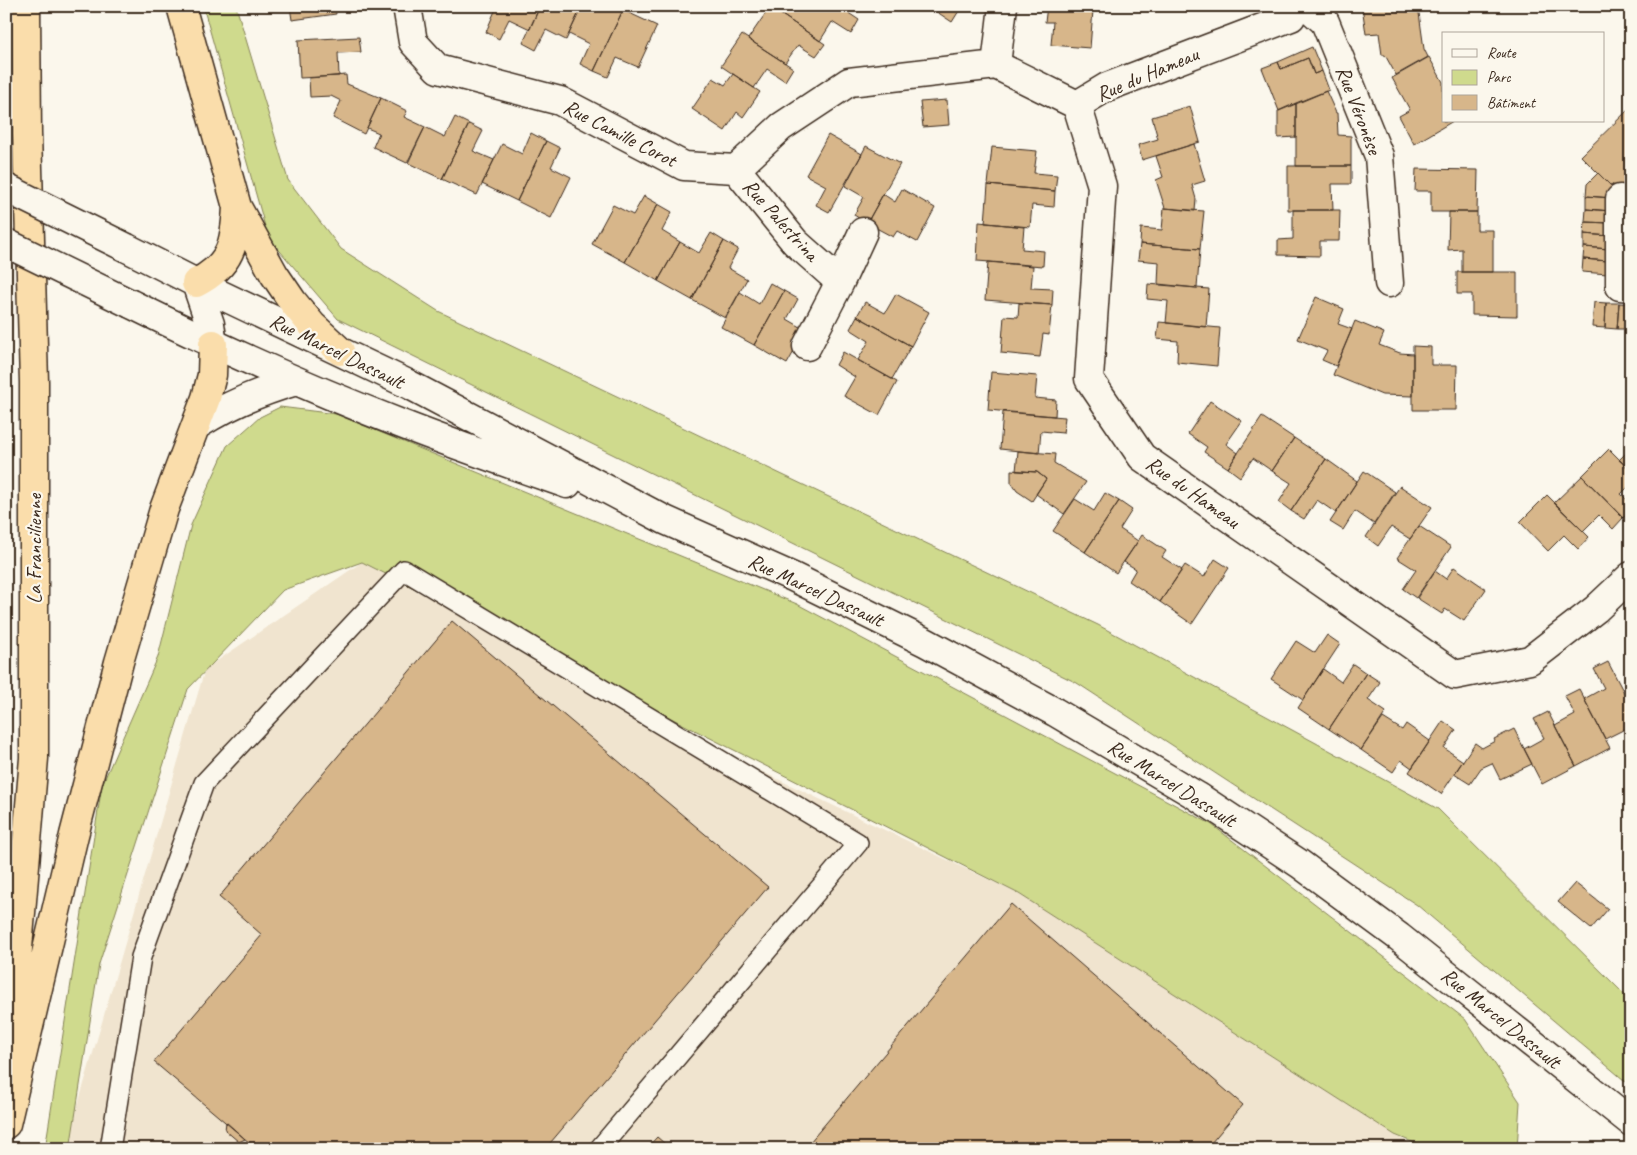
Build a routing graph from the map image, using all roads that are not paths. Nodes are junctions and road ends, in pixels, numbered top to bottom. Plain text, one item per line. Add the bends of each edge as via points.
1 (26, 6) edge
2 (181, 6) edge
3 (407, 6) edge
4 (1003, 6) edge
5 (1296, 6) edge
6 (1307, 6) edge
7 (996, 65) junction
8 (1077, 105) junction
9 (736, 169) junction
10 (6, 188) edge
11 (1620, 199) dead end
12 (237, 207) junction
13 (863, 232) dead end
14 (6, 243) edge
15 (840, 282) junction
16 (196, 283) junction
17 (1389, 284) dead end
18 (1631, 287) edge
19 (213, 344) junction
20 (807, 346) dead end
21 (340, 351) junction
22 (296, 381) junction
23 (197, 425) junction
24 (665, 520) junction
25 (1631, 576) edge
26 (6, 1091) edge
27 (1631, 1122) edge
28 (6, 1124) edge
29 (110, 1149) edge
30 (600, 1149) edge

1 - 26 highway, La Francilienne via 34,382 34,758
2 - 12 highway
3 - 9 street, Rue Camille Corot via 413,42 438,69 560,101 684,166
4 - 7 street
5 - 8 street, Rue du Hameau via 1291,17 1106,87
6 - 17 street, Rue Véronèse via 1325,22 1379,156
7 - 8 street
7 - 9 street via 849,82 781,127
8 - 25 street, Rue du Hameau via 1102,186 1089,379 1142,457 1455,675 1530,660 1596,610
9 - 15 street, Rue Palestrina via 795,242
10 - 16 street, Rue Marcel Dassault, bridge
11 - 18 street via 1620,286
12 - 16 highway via 235,234 223,263 210,276
12 - 21 highway via 293,302
13 - 15 street
14 - 19 street, Rue Marcel Dassault, bridge
15 - 20 street
16 - 19 street
16 - 21 street, Rue Marcel Dassault
19 - 22 street, Rue Marcel Dassault
19 - 23 highway via 212,375
21 - 24 street, Rue Marcel Dassault
22 - 23 street via 247,398
22 - 24 street, Rue Marcel Dassault via 404,426
23 - 28 highway via 164,509 119,662 74,835
24 - 27 street, Rue Marcel Dassault via 793,577 925,642 1055,712 1197,796 1300,864 1399,937
29 - 30 lane via 141,957 204,783 404,570 858,844

